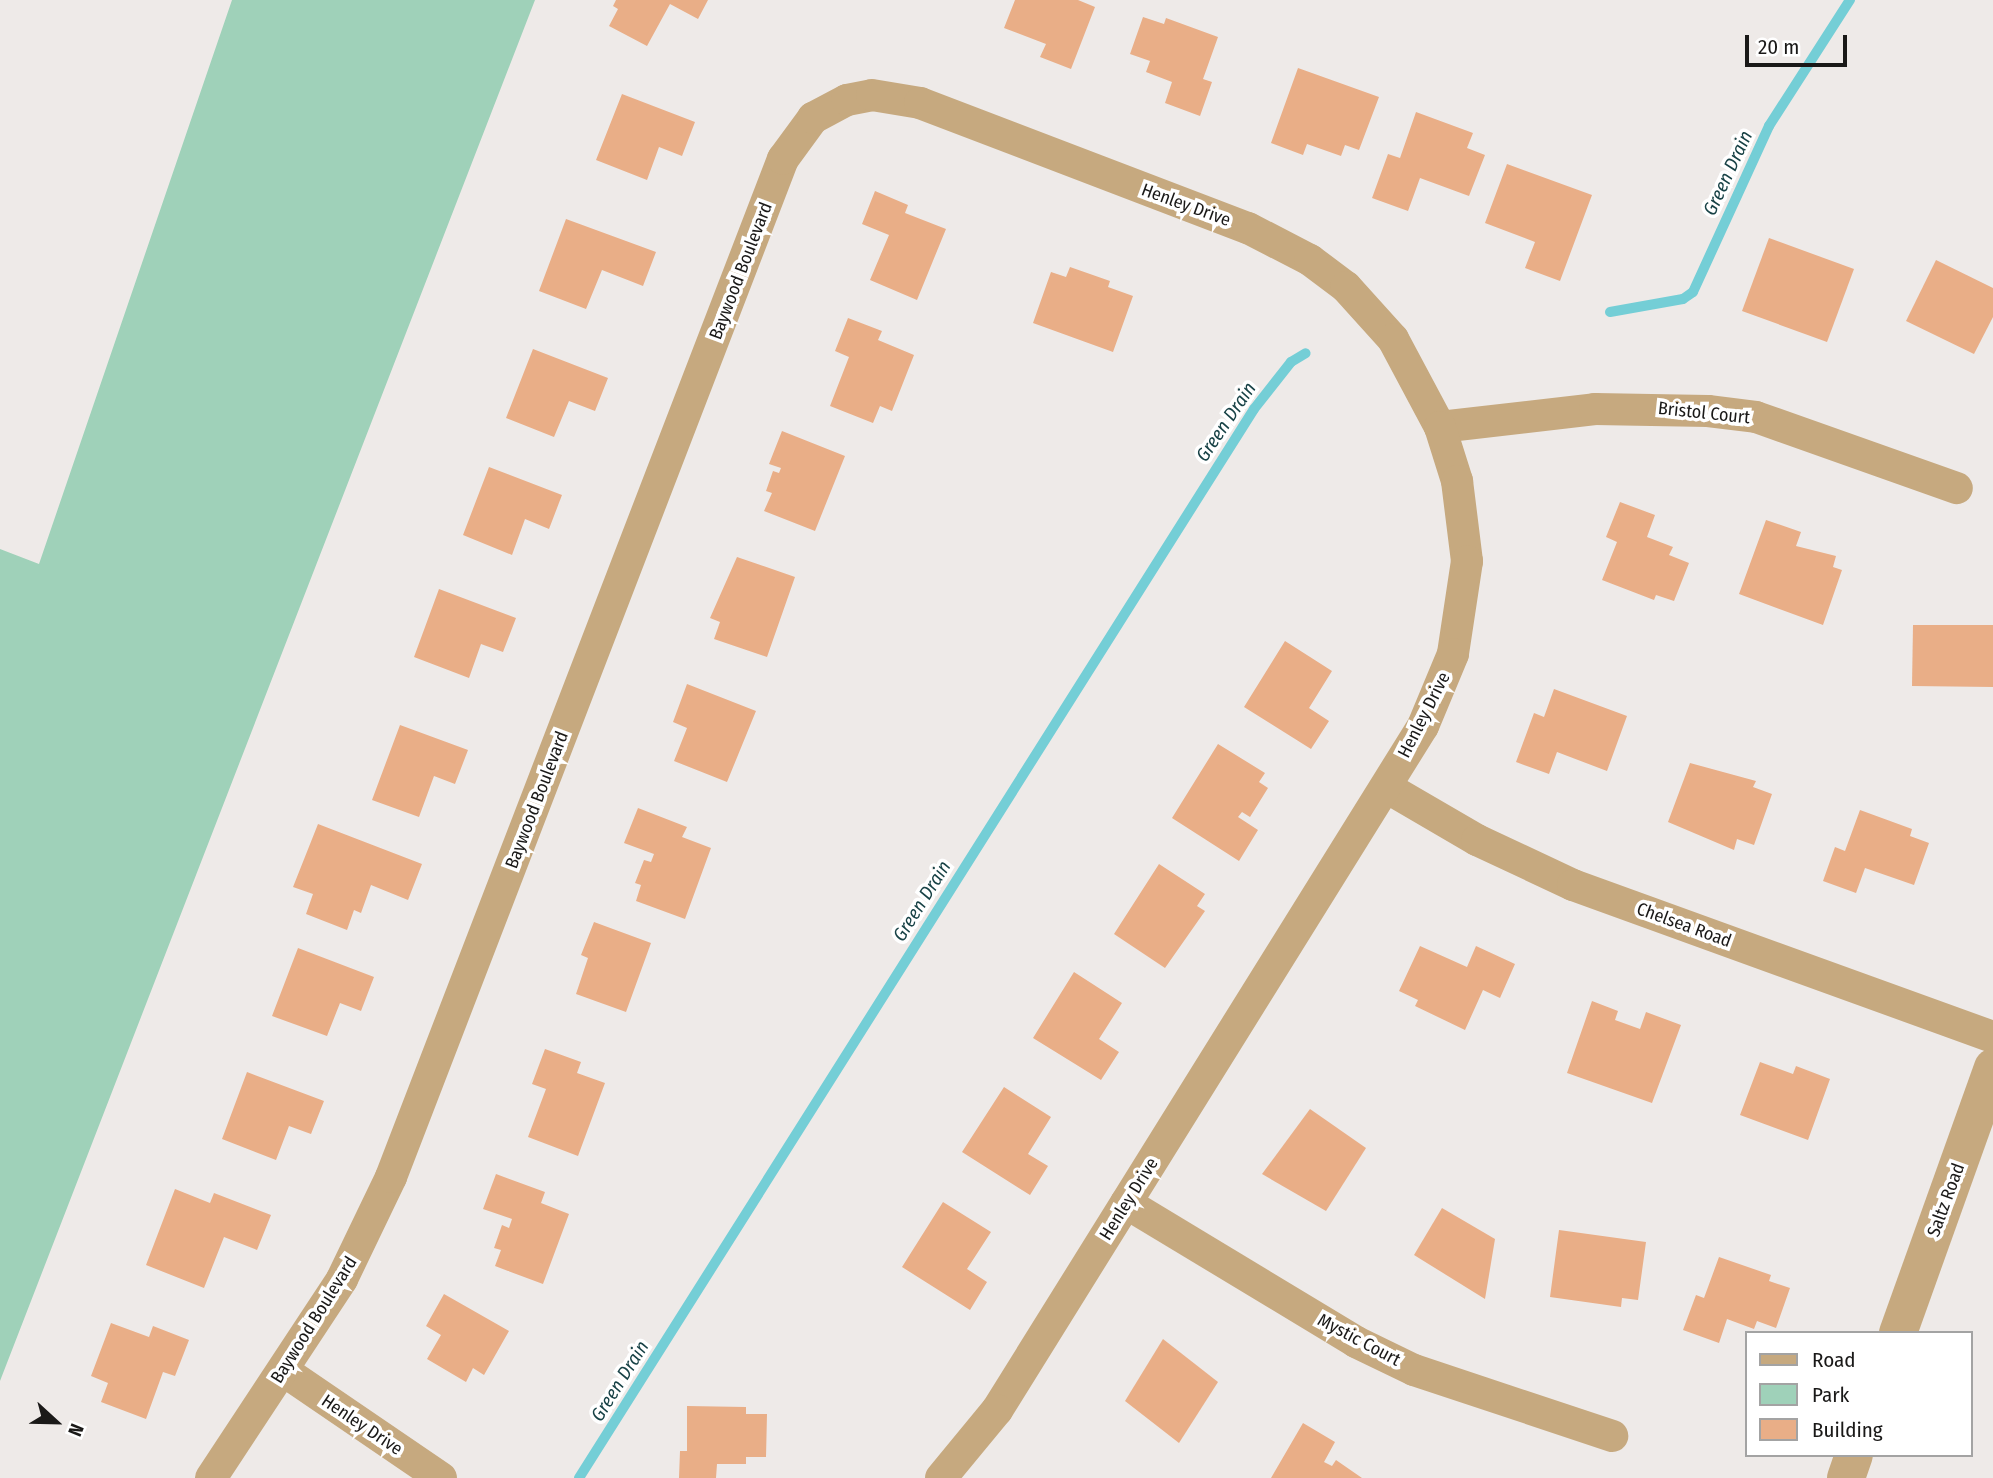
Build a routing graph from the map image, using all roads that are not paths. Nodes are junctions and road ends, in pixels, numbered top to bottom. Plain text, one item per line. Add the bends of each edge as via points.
1 (829, 108) joint
2 (1440, 427) junction
3 (1957, 488) dead end
4 (1386, 787) junction
5 (1993, 1037) edge
6 (1993, 1067) edge
7 (1126, 1203) junction
8 (1899, 1331) edge
9 (284, 1371) junction
10 (1612, 1436) dead end
11 (1853, 1457) edge
12 (211, 1478) edge
13 (441, 1478) edge
14 (941, 1478) edge
15 (1846, 1478) edge

1 - 2 street, Henley Drive via 872,95 898,96 1280,242 1310,260 1371,311 1417,377
1 - 9 street, Baywood Boulevard via 795,136 783,159 391,1177 342,1279
2 - 3 street, Bristol Court via 1595,409 1708,411 1756,417
2 - 4 street, Henley Drive via 1464,514 1463,608 1437,698
4 - 5 street, Chelsea Road via 1477,840 1573,885
4 - 7 street, Henley Drive
6 - 8 street, Saltz Road
7 - 10 street, Mystic Court via 1356,1342 1415,1370
7 - 14 street, Henley Drive via 997,1410
9 - 12 street, Baywood Boulevard
9 - 13 street, Henley Drive
11 - 15 street

